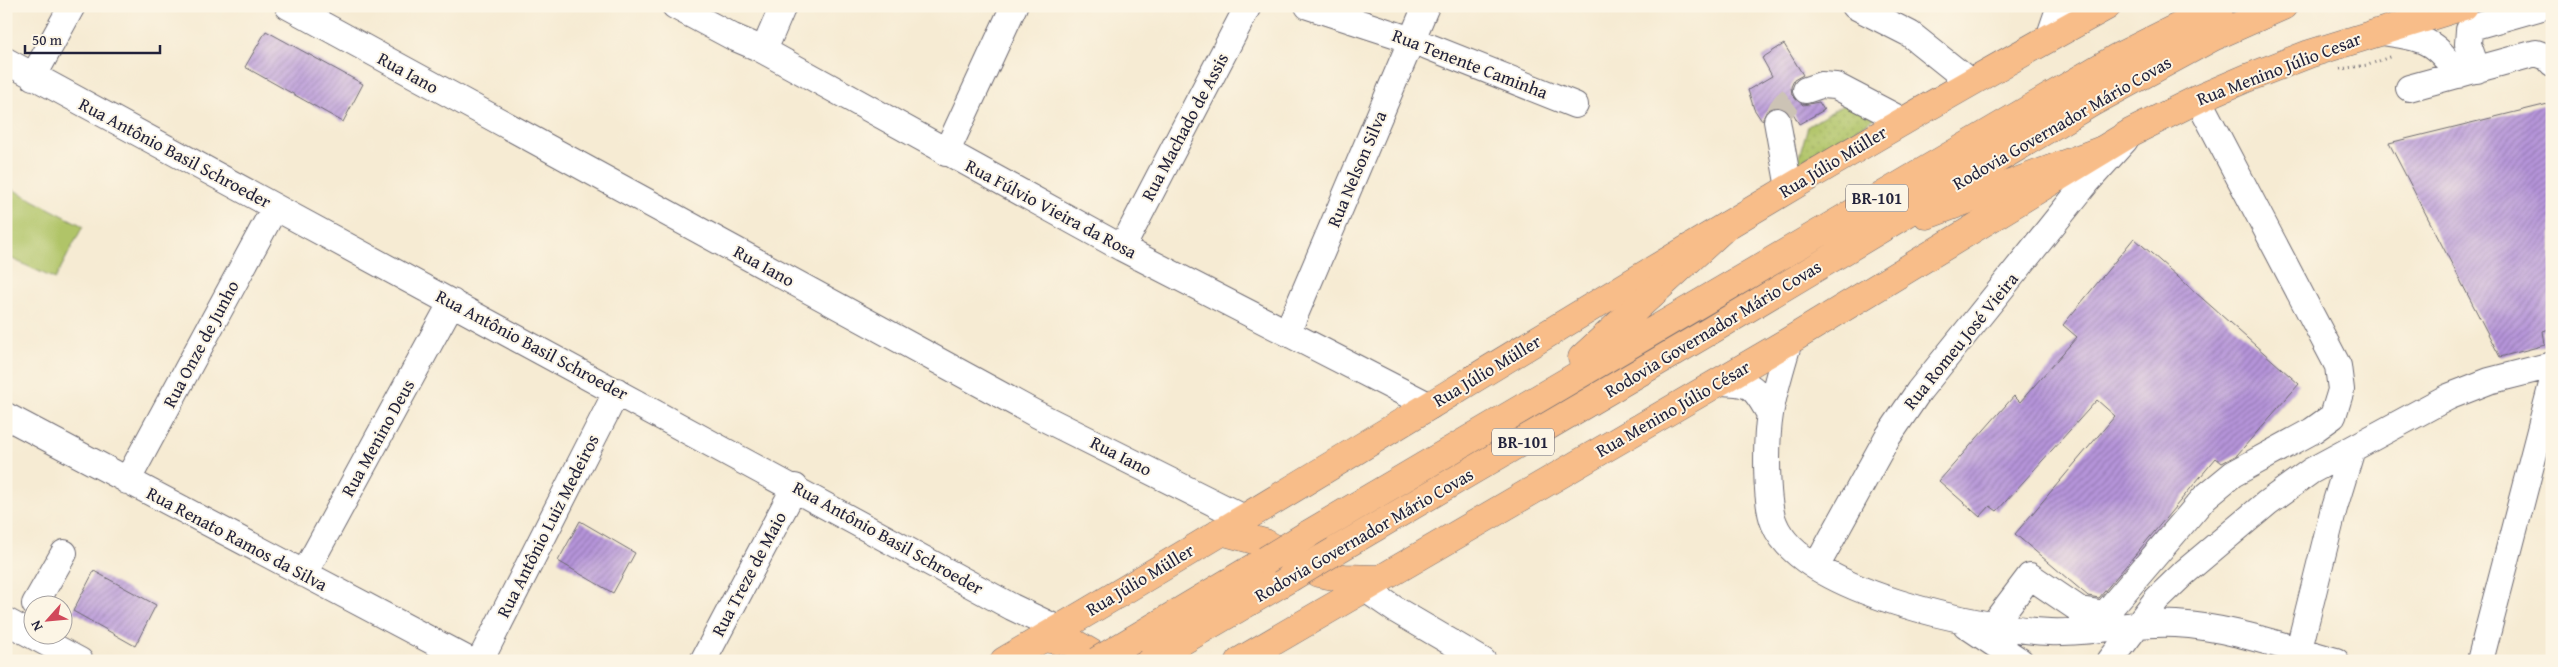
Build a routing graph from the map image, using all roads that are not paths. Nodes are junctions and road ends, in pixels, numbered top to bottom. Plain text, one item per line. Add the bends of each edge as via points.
1 (72, 6) edge
2 (288, 6) edge
3 (675, 6) edge
4 (783, 6) edge
5 (1014, 6) edge
6 (1248, 6) edge
7 (1308, 6) edge
8 (1426, 6) edge
9 (1856, 6) edge
10 (2060, 6) edge
11 (2107, 6) edge
12 (2220, 6) edge
13 (2283, 6) edge
14 (2464, 6) edge
15 (2545, 6) edge
16 (2382, 32) junction
17 (2049, 38) junction
18 (1412, 40) junction
19 (764, 50) junction
20 (6, 61) edge
21 (2552, 63) edge
22 (2468, 72) junction
23 (33, 77) junction
24 (1970, 82) junction
25 (2409, 88) dead end
26 (1806, 90) tunnel mouth
27 (2198, 98) junction
28 (1574, 105) dead end
29 (1903, 121) junction
30 (1777, 122) tunnel mouth
31 (2132, 132) junction
32 (2102, 150) junction
33 (946, 153) junction
34 (1789, 188) junction
35 (276, 207) junction
36 (1726, 226) junction
37 (1863, 239) junction
38 (1122, 248) junction
39 (452, 302) junction
40 (1288, 331) junction
41 (1789, 341) junction
42 (2552, 365) edge
43 (1720, 382) junction
44 (2552, 384) edge
45 (617, 391) junction
46 (1538, 398) junction
47 (1430, 406) junction
48 (1770, 414) junction
49 (6, 416) edge
50 (2352, 449) junction
51 (127, 481) junction
52 (795, 487) junction
53 (1241, 519) junction
54 (64, 552) dead end
55 (1265, 552) junction
56 (1816, 567) junction
57 (1318, 573) junction
58 (304, 574) junction
59 (1371, 583) junction
60 (41, 594) edge
61 (1326, 610) junction
62 (20, 620) edge
63 (1959, 621) junction
64 (1993, 625) junction
65 (2137, 626) junction
66 (1059, 628) junction
67 (1148, 651) edge
68 (1089, 654) edge
69 (2297, 656) edge
70 (80, 661) edge
71 (470, 661) edge
72 (480, 661) edge
73 (703, 661) edge
74 (1004, 661) edge
75 (1105, 661) edge
76 (1240, 661) edge
77 (1483, 661) edge
78 (2020, 661) edge
79 (2110, 661) edge
80 (2336, 661) edge
81 (2480, 661) edge

1 - 23 street
2 - 53 street, Rua Iano via 1034,413
3 - 19 street, Rua Fúlvio Vieira da Rosa
4 - 19 street
5 - 33 street
6 - 38 street, Rua Machado de Assis
7 - 18 street, Rua Tenente Caminha
8 - 18 street, Rua Nelson Silva
9 - 24 street via 1910,34
10 - 17 street
11 - 17 main road, Rua Júlio Müller
12 - 46 main road, Rodovia Governador Mário Covas / BR-101 via 2116,58
13 - 37 main road, Rodovia Governador Mário Covas / BR-101 via 2134,78
14 - 16 main road, Rua Menino Júlio Cesar
15 - 22 street via 2469,30
16 - 22 street via 2424,40
16 - 27 main road, Rua Menino Júlio Cesar via 2309,54
17 - 24 main road, Rua Júlio Müller
18 - 28 street, Rua Tenente Caminha
18 - 40 street, Rua Nelson Silva
19 - 33 street, Rua Fúlvio Vieira da Rosa
20 - 23 street, Rua Antônio Basil Schroeder
21 - 22 street via 2536,53
22 - 25 street
23 - 35 street, Rua Antônio Basil Schroeder
24 - 29 main road, Rua Júlio Müller
26 - 29 street via 1821,85 1836,86
27 - 31 main road, Rua Menino Júlio Cesar
27 - 64 street via 2338,366 2342,390 2333,416 2312,432 2233,474 2205,497 2106,614 2080,610 2030,576
29 - 34 main road, Rua Júlio Müller
30 - 34 street
31 - 32 main road, Rua Menino Júlio Cesar
31 - 56 street, Rua Romeu José Vieira via 2087,182 1919,391 1887,438
32 - 37 main road
32 - 41 main road, Rua Menino Júlio César
33 - 38 street, Rua Fúlvio Vieira da Rosa
34 - 36 main road, Rua Júlio Müller
35 - 39 street, Rua Antônio Basil Schroeder
35 - 51 street, Rua Onze de Junho
36 - 46 main road
36 - 47 main road, Rua Júlio Müller
37 - 67 main road, Rodovia Governador Mário Covas / BR-101, bridge via 1290,578
38 - 40 street, Rua Fúlvio Vieira da Rosa
39 - 45 street, Rua Antônio Basil Schroeder
39 - 58 street, Rua Menino Deus
40 - 47 street, Rua Fúlvio Vieira da Rosa
41 - 43 main road, Rua Menino Júlio César
41 - 48 street
42 - 50 street via 2488,381 2448,397
43 - 48 street via 1748,385 1755,390
43 - 59 main road, Rua Menino Júlio César
44 - 81 street
45 - 52 street, Rua Antônio Basil Schroeder
45 - 72 street, Rua Antônio Luiz Medeiros
46 - 55 main road, Rodovia Governador Mário Covas / BR-101, bridge via 1307,535
47 - 53 main road, Rua Júlio Müller
48 - 56 street via 1770,512 1784,542
49 - 51 street, Rua Renato Ramos da Silva
50 - 65 street via 2310,471 2267,503 2185,572 2157,599
50 - 69 street
51 - 58 street, Rua Renato Ramos da Silva
52 - 66 street, Rua Antônio Basil Schroeder via 1012,607
52 - 73 street, Rua Treze de Maio
53 - 55 main road, Rua Iano
53 - 55 main road via 1260,533
53 - 66 main road, Rua Júlio Müller
54 - 60 street
55 - 57 main road, Rua Iano
55 - 67 main road, Rodovia Governador Mário Covas / BR-101
56 - 63 street via 1863,590
57 - 59 main road, Rua Iano
57 - 61 main road via 1326,591
58 - 71 street, Rua Renato Ramos da Silva
59 - 61 main road, Rua Menino Júlio César
59 - 77 street via 1396,610
61 - 76 main road, Rua Menino Júlio César
62 - 70 street
63 - 64 street
63 - 78 street
64 - 65 street via 2051,632
65 - 69 street via 2156,623 2198,626
65 - 79 street
66 - 68 main road, Rua Antônio Basil Schroeder via 1058,639
66 - 74 main road, Rua Júlio Müller
67 - 68 main road, Rodovia Governador Mário Covas / BR-101, bridge
68 - 75 main road, Rua Antônio Basil Schroeder
69 - 80 street

